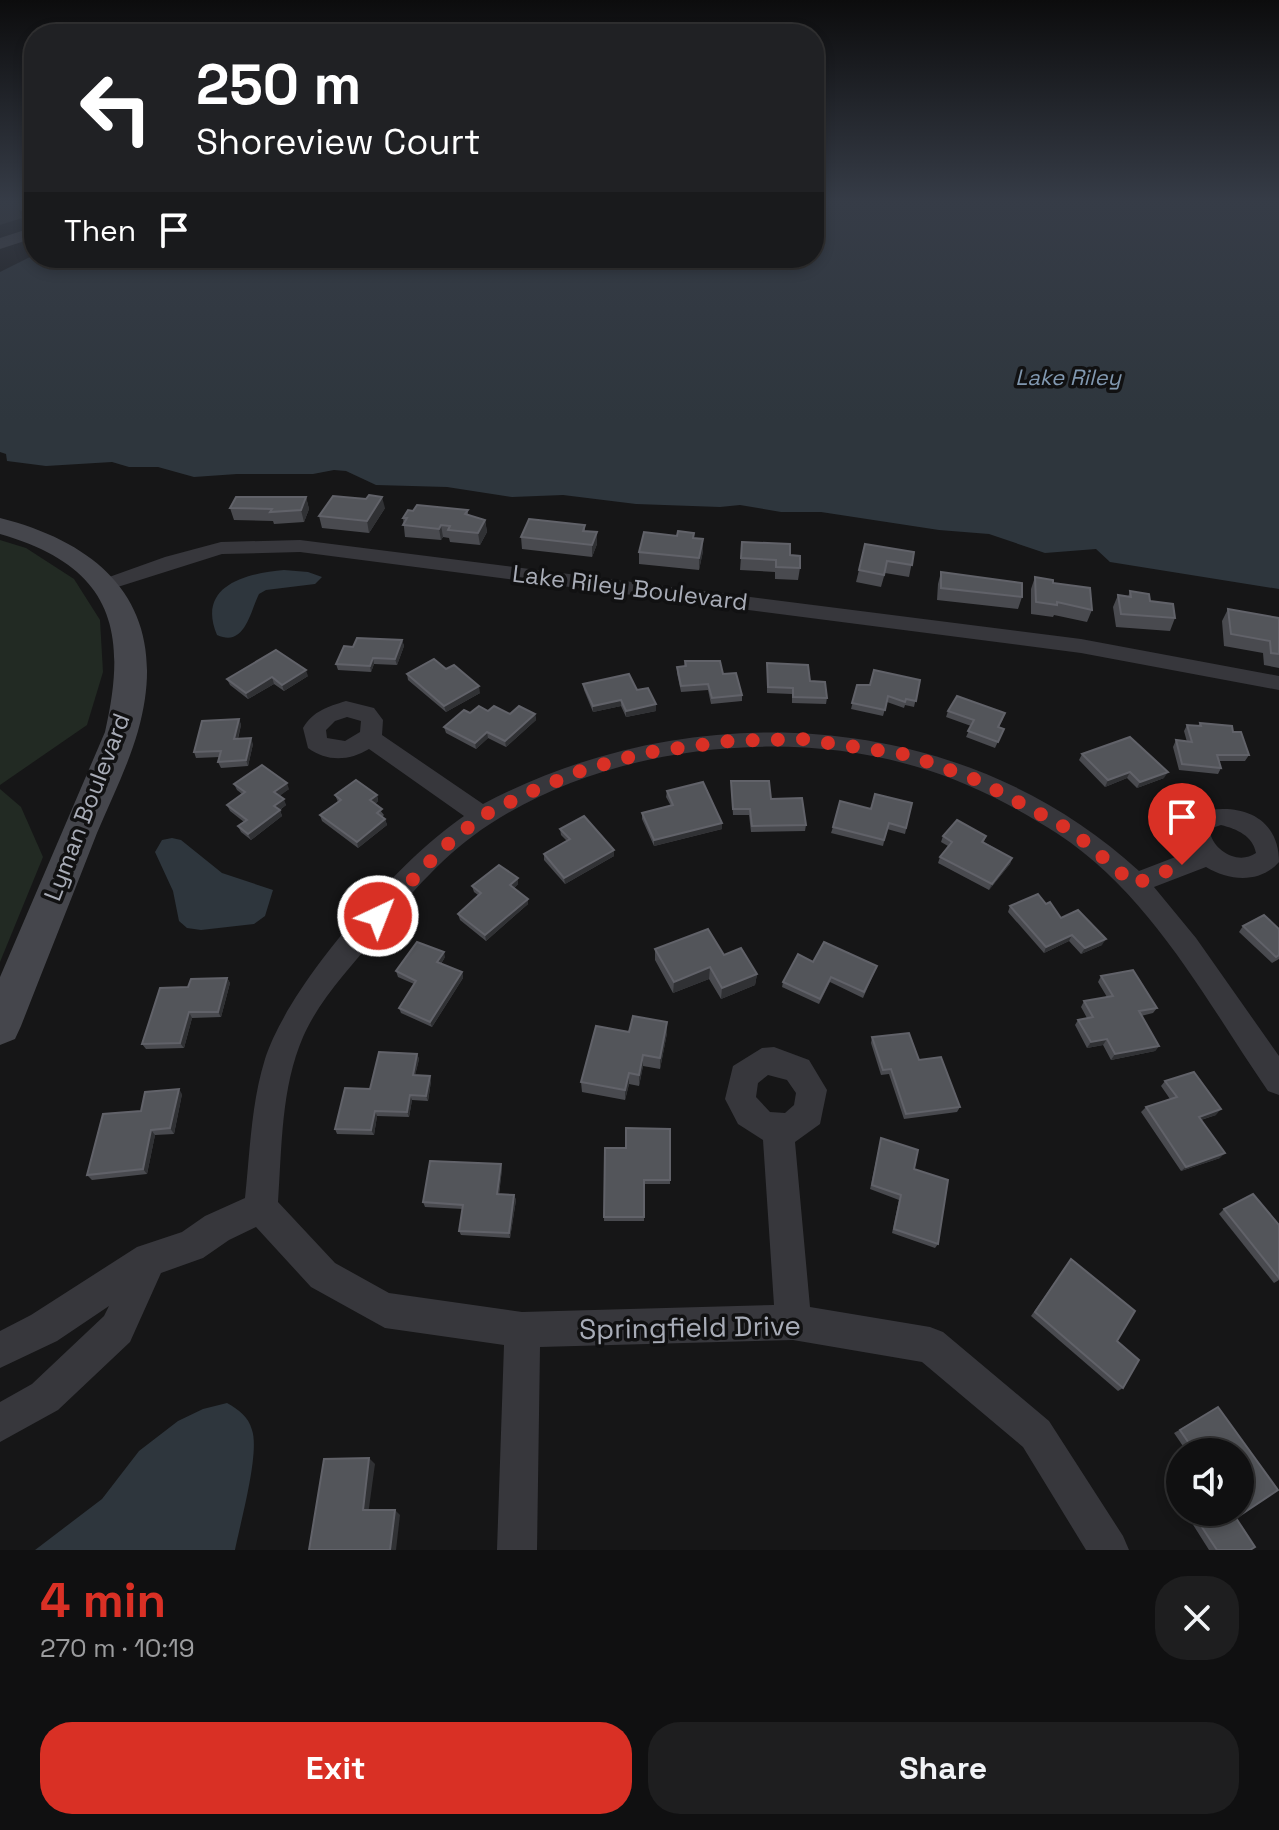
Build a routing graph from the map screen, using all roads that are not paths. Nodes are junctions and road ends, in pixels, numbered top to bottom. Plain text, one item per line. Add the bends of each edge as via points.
1 (0, 526) edge
2 (105, 585) junction
3 (1279, 683) edge
4 (369, 738) dead end
5 (482, 816) junction
6 (1208, 855) dead end
7 (1134, 884) junction
8 (0, 1026) edge
9 (1279, 1081) edge
10 (778, 1130) dead end
11 (261, 1208) junction
12 (149, 1259) junction
13 (793, 1322) junction
14 (522, 1330) junction
15 (0, 1350) edge
16 (0, 1423) edge
17 (517, 1550) edge
18 (1109, 1550) edge

1 - 2 street via 71,556
2 - 3 street, Lake Riley Boulevard via 221,548 300,546 1081,646
2 - 8 street, Lyman Boulevard via 119,604 131,644 131,686 121,732
4 - 5 street
5 - 7 street via 583,770 644,753 730,741 802,739 909,755 979,781 1072,831
5 - 11 street via 443,848 360,934 299,1015 276,1073
6 - 7 street
7 - 9 street via 1163,915
10 - 13 street
11 - 12 street via 191,1246
11 - 14 street, Springfield Drive via 323,1275 385,1310
12 - 15 street via 44,1328
12 - 16 street via 117,1329 45,1397
13 - 14 street, Springfield Drive
13 - 18 street, Springfield Drive via 930,1345 1036,1434
14 - 17 street

